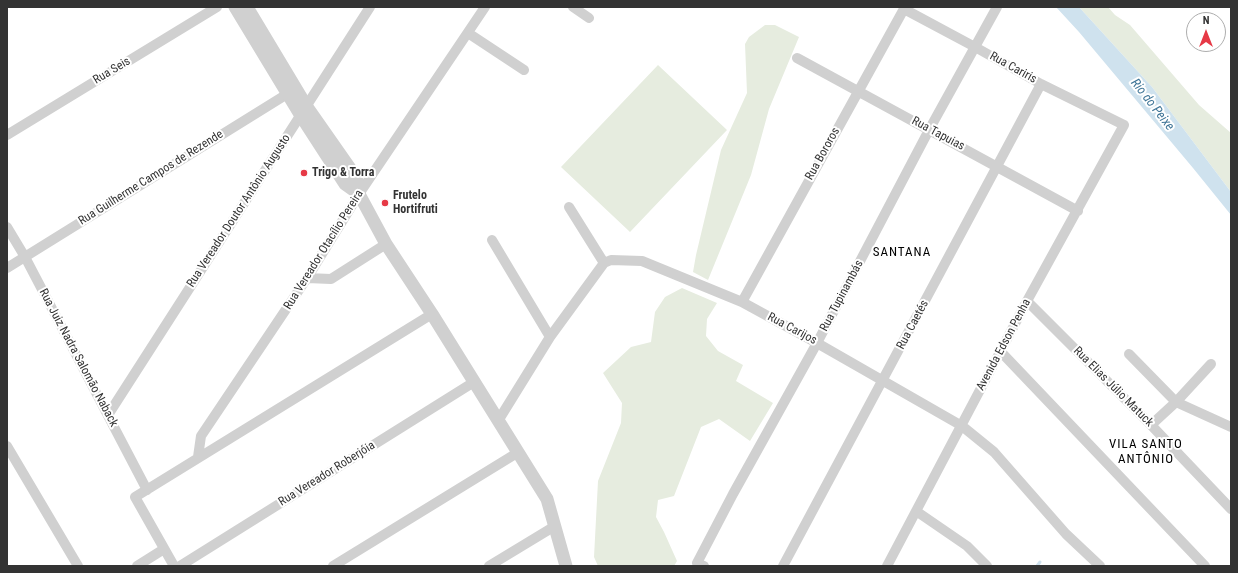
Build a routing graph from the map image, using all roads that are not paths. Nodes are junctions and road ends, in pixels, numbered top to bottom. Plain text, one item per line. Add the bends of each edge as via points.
1 (217, 7) edge
2 (235, 7) edge
3 (247, 7) edge
4 (370, 7) edge
5 (485, 7) edge
6 (573, 7) edge
7 (997, 7) edge
8 (905, 8) edge
9 (589, 18) dead end
10 (468, 32) junction
11 (976, 47) junction
12 (797, 58) dead end
13 (524, 70) dead end
14 (1041, 84) junction
15 (292, 91) junction
16 (859, 91) junction
17 (304, 111) junction
18 (1124, 125) joint
19 (929, 130) junction
20 (7, 135) edge
21 (996, 166) junction
22 (359, 194) junction
23 (569, 207) dead end
24 (1078, 211) junction
25 (7, 227) edge
26 (492, 240) dead end
27 (386, 244) junction
28 (25, 257) junction
29 (607, 262) junction
30 (7, 268) edge
31 (307, 278) junction
32 (1027, 301) junction
33 (742, 302) junction
34 (432, 314) junction
35 (550, 337) junction
36 (817, 343) junction
37 (1001, 352) junction
38 (1129, 354) dead end
39 (1211, 364) dead end
40 (884, 380) junction
41 (474, 382) junction
42 (1176, 402) junction
43 (108, 415) junction
44 (498, 421) junction
45 (1151, 425) junction
46 (962, 426) junction
47 (1231, 427) edge
48 (7, 446) edge
49 (517, 453) junction
50 (198, 457) junction
51 (147, 490) junction
52 (1231, 509) edge
53 (916, 511) junction
54 (555, 526) junction
55 (164, 549) junction
56 (700, 564) edge
57 (78, 566) edge
58 (138, 566) edge
59 (174, 566) edge
60 (180, 566) edge
61 (333, 566) edge
62 (489, 566) edge
63 (566, 566) edge
64 (783, 566) edge
65 (887, 566) edge
66 (987, 566) edge
67 (1100, 566) edge
68 (1205, 566) edge

1 - 20 street, Rua Seis
2 - 15 street
3 - 15 street
4 - 17 street, Rua Vereador Doutor Antônio Augusto
5 - 10 street, Rua Vereador Otacílio Pereira
6 - 9 street
7 - 11 street, Rua Tupinambás
8 - 11 street, Rua Cariris
8 - 16 street, Rua Bororos
10 - 13 street
10 - 22 street, Rua Vereador Otacílio Pereira
11 - 14 street, Rua Cariris
11 - 19 street, Rua Tupinambás
12 - 16 street, Rua Tapuias
14 - 18 street, Rua Cariris
14 - 21 street, Rua Caetés
15 - 17 street
15 - 28 street, Rua Guilherme Campos de Rezende
16 - 19 street, Rua Tapuias
16 - 33 street, Rua Bororos
17 - 22 street via 356,177
17 - 43 street, Rua Vereador Doutor Antônio Augusto
18 - 24 street, Avenida Edson Penha
19 - 21 street, Rua Tapuias
19 - 36 street, Rua Tupinambás
21 - 24 street, Rua Tapuias
21 - 40 street, Rua Caetés
22 - 27 street
22 - 31 street, Rua Vereador Otacílio Pereira
23 - 29 street
24 - 32 street, Avenida Edson Penha
25 - 28 street, Rua Juiz Nadra Salomão Naback
26 - 35 street
27 - 31 street via 331,279
27 - 34 street
28 - 30 street, Rua Guilherme Campos de Rezende
28 - 43 street, Rua Juiz Nadra Salomão Naback
29 - 33 street, Rua Carijos via 642,261
29 - 35 street
31 - 50 street, Rua Vereador Otacílio Pereira via 201,436
32 - 37 street, Avenida Edson Penha
32 - 45 street, Rua Elias Júlio Matuck
33 - 36 street, Rua Carijos
34 - 41 street
34 - 50 street
35 - 44 street
36 - 40 street, Rua Carijos
36 - 56 street, Rua Tupinambás via 733,494
37 - 46 street, Avenida Edson Penha
37 - 68 street
38 - 42 street
39 - 42 street
40 - 46 street, Rua Carijos
40 - 64 street, Rua Caetés
41 - 44 street
41 - 60 street, Rua Vereador Roberjóia
42 - 45 street
42 - 47 street
43 - 51 street, Rua Juiz Nadra Salomão Naback
44 - 49 street
45 - 52 street, Rua Elias Júlio Matuck
46 - 53 street, Avenida Edson Penha
46 - 67 street, Rua Carijos via 994,452 1066,534
48 - 57 street
49 - 54 street via 547,499
49 - 61 street
50 - 51 street
51 - 55 street via 135,497
53 - 65 street, Avenida Edson Penha
53 - 66 street via 967,546
54 - 62 street
54 - 63 street
55 - 58 street
55 - 59 street

